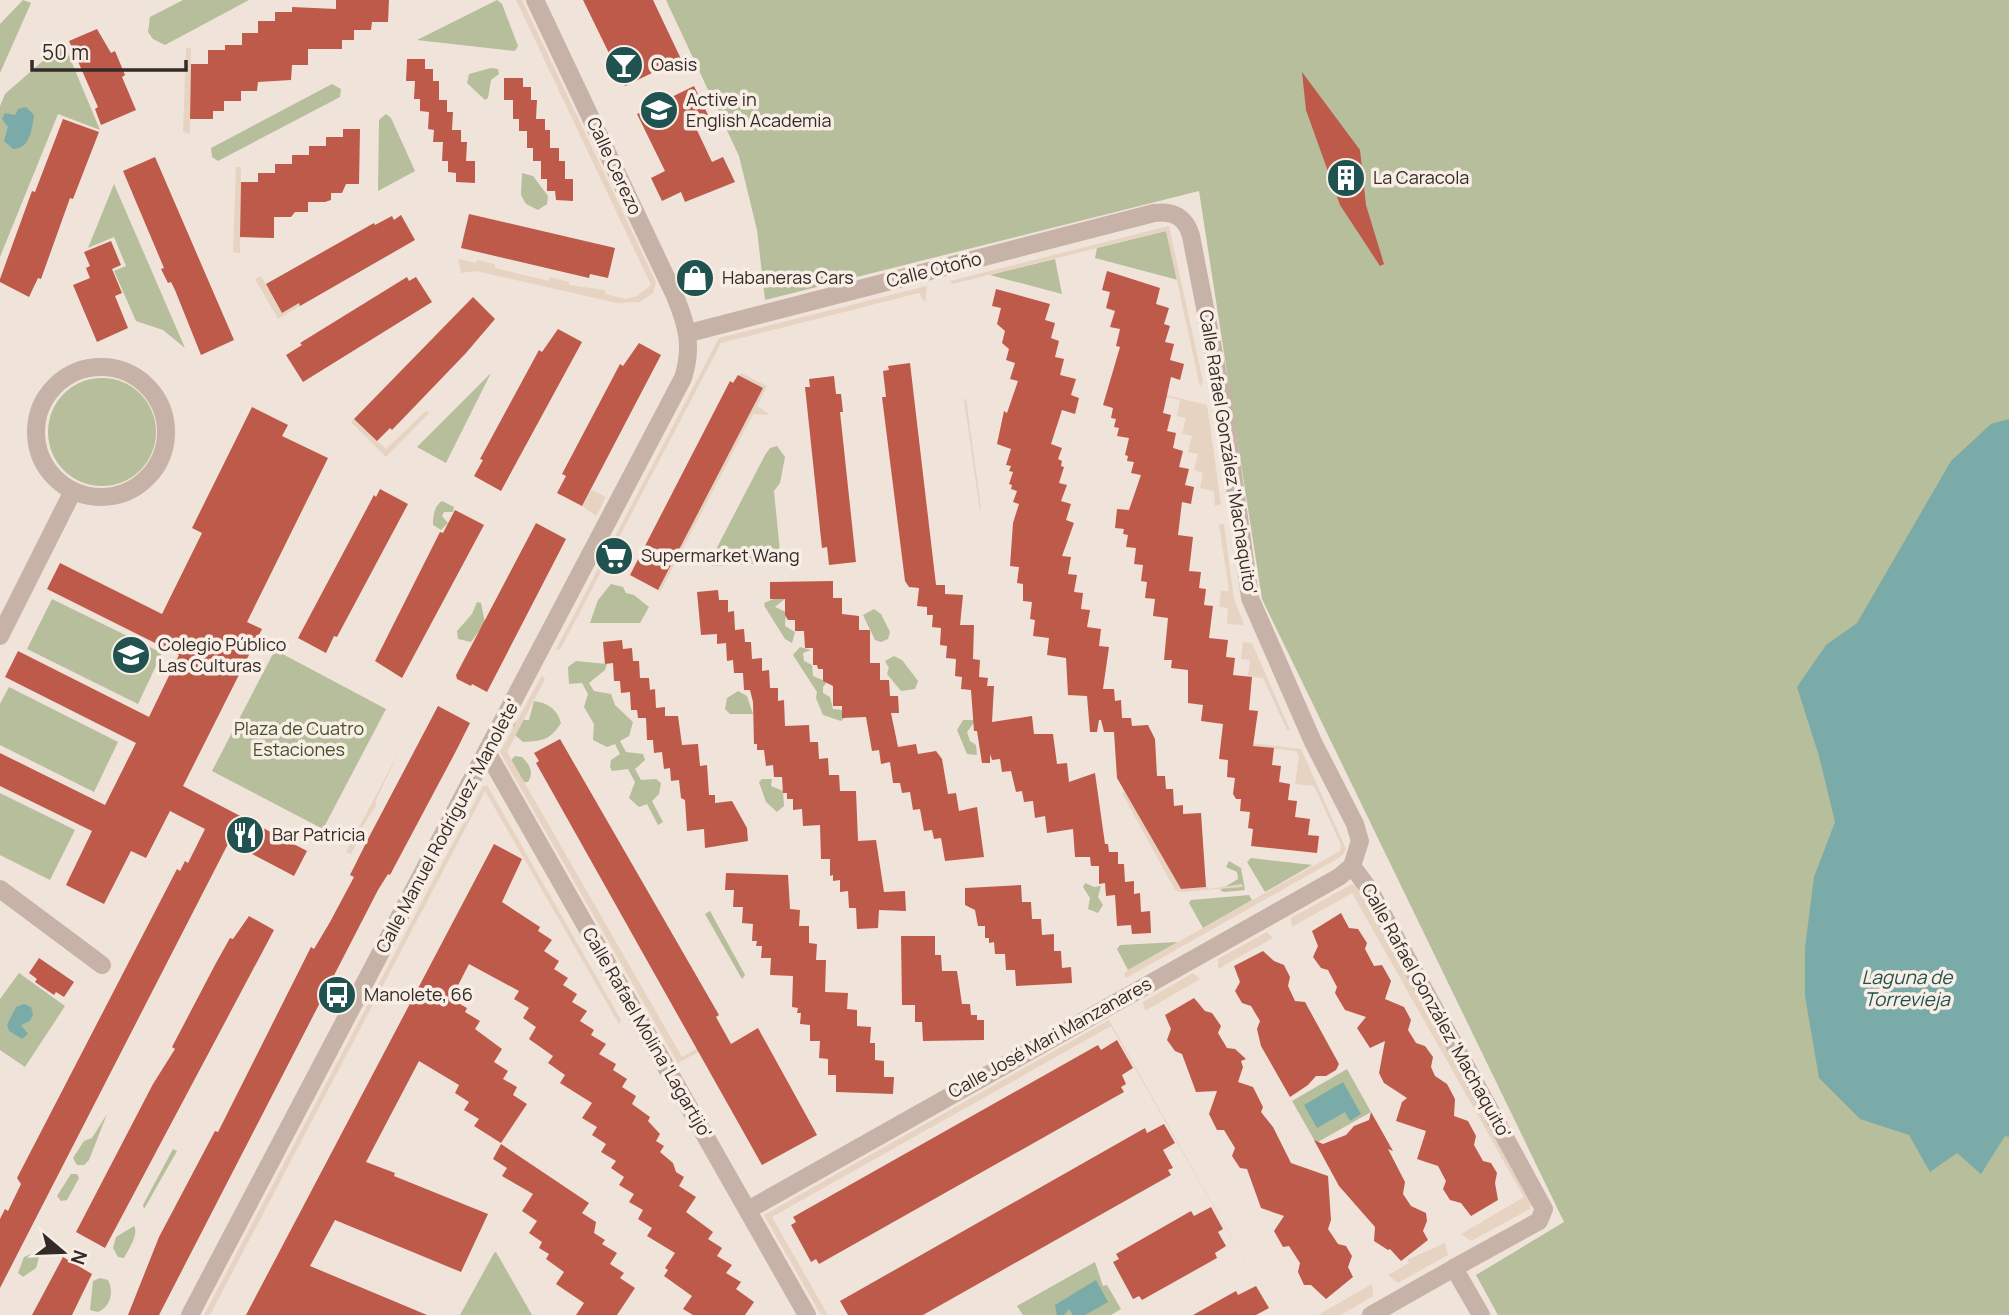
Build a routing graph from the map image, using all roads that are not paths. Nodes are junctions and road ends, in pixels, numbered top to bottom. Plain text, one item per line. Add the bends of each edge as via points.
1 (535, 0) edge
2 (1179, 216) joint
3 (689, 333) junction
4 (73, 491) junction
5 (0, 636) edge
6 (487, 752) junction
7 (1352, 866) junction
8 (0, 889) edge
9 (102, 965) dead end
10 (748, 1210) junction
11 (1454, 1268) junction
12 (190, 1315) edge
13 (807, 1315) edge
14 (1371, 1315) edge
15 (1481, 1315) edge

1 - 3 street, Calle Cerezo
2 - 3 street, Calle Otoño via 1154,214
2 - 7 street, Calle Rafael González 'Machaquito' via 1191,236 1223,400 1250,598 1313,742 1355,824 1360,841
3 - 6 street, Calle Manuel Rodríguez 'Manolete' via 684,378
4 - 4 street via 95,497 122,494 136,488 157,466 166,437 162,408 144,382 130,373 106,367 81,370 66,377 44,402 36,434 39,451 52,474
4 - 5 street
6 - 10 street, Calle Rafael Molina 'Lagartijo'
6 - 12 street, Calle Manuel Rodríguez 'Manolete'
7 - 10 street, Calle José Mari Manzanares
7 - 11 street, Calle Rafael González 'Machaquito' via 1545,1209 1539,1221
8 - 9 street
10 - 13 street, Calle Rafael Molina 'Lagartijo'
11 - 14 street
11 - 15 street

